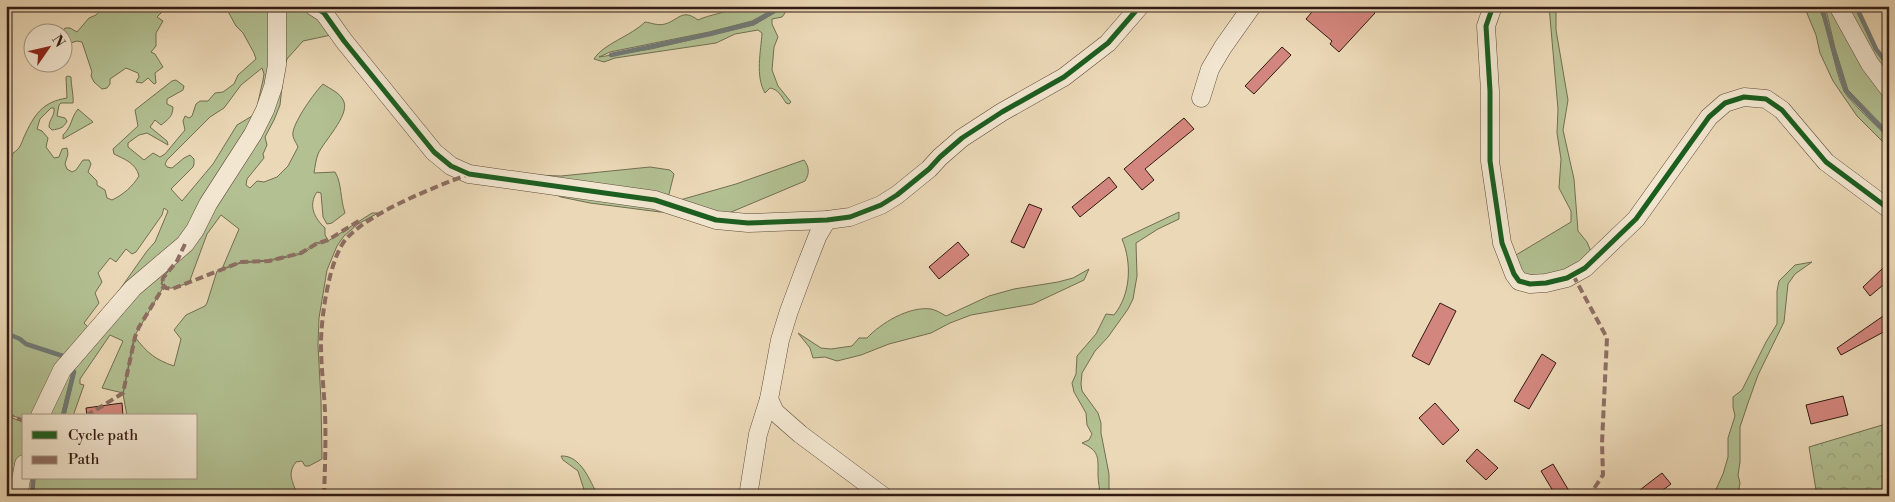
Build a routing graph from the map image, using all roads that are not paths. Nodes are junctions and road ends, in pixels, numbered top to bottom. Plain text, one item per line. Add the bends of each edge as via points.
1 (276, 6) edge
2 (313, 6) edge
3 (1140, 6) edge
4 (1252, 6) edge
5 (1493, 6) edge
6 (1838, 6) edge
7 (1889, 89) edge
8 (1201, 98) dead end
9 (1889, 209) edge
10 (826, 220) junction
11 (769, 399) junction
12 (41, 414) edge
13 (22, 475) edge
14 (18, 496) edge
15 (748, 496) edge
16 (883, 496) edge

1 - 12 street via 273,87 253,134 195,230 175,253 133,288 62,370
2 - 10 street via 324,13 434,152 451,166 470,174 655,200 716,220 748,223
3 - 10 street via 1108,43 1090,58 962,138 897,195 865,212
4 - 8 street via 1210,70
5 - 9 street via 1486,26 1490,161 1502,243 1519,281 1546,283 1567,278 1585,268 1636,219 1709,117 1725,103 1744,97 1766,99 1782,110 1826,162
6 - 7 street via 1870,64
10 - 11 street via 789,311
11 - 15 street via 758,434
11 - 16 street via 775,412 800,434
13 - 14 street

